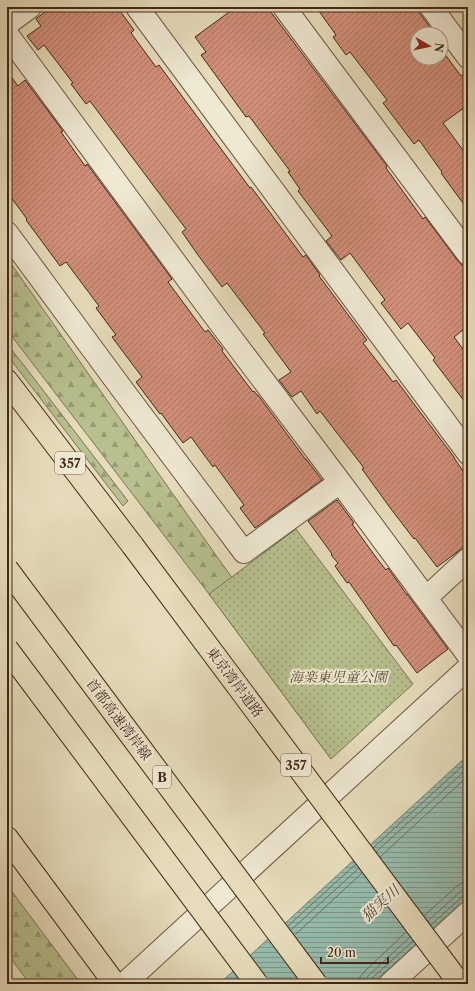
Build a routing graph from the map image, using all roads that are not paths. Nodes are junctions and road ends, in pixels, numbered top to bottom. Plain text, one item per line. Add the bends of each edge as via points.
1 (30, 7) edge
2 (137, 7) edge
3 (284, 7) edge
4 (431, 7) edge
5 (7, 24) edge
6 (7, 34) edge
7 (468, 57) edge
8 (7, 233) edge
9 (468, 254) edge
10 (7, 381) edge
11 (468, 453) edge
12 (340, 482) junction
13 (468, 559) edge
14 (7, 569) edge
15 (426, 598) junction
16 (7, 649) edge
17 (468, 655) edge
18 (468, 668) edge
19 (7, 838) edge
20 (468, 913) edge
21 (115, 984) edge
22 (124, 984) edge
23 (257, 984) edge
24 (316, 984) edge
25 (390, 984) edge
26 (460, 984) edge

1 - 5 street
2 - 11 street
3 - 9 street
4 - 7 street
6 - 12 street
8 - 12 street via 244,552
10 - 26 highway, 東京湾岸道路 / 357, bridge
12 - 15 street
13 - 15 street
14 - 24 highway, 首都高速湾岸線 / B, bridge
15 - 17 street
16 - 23 highway, bridge
18 - 22 street
19 - 21 highway
20 - 25 street

